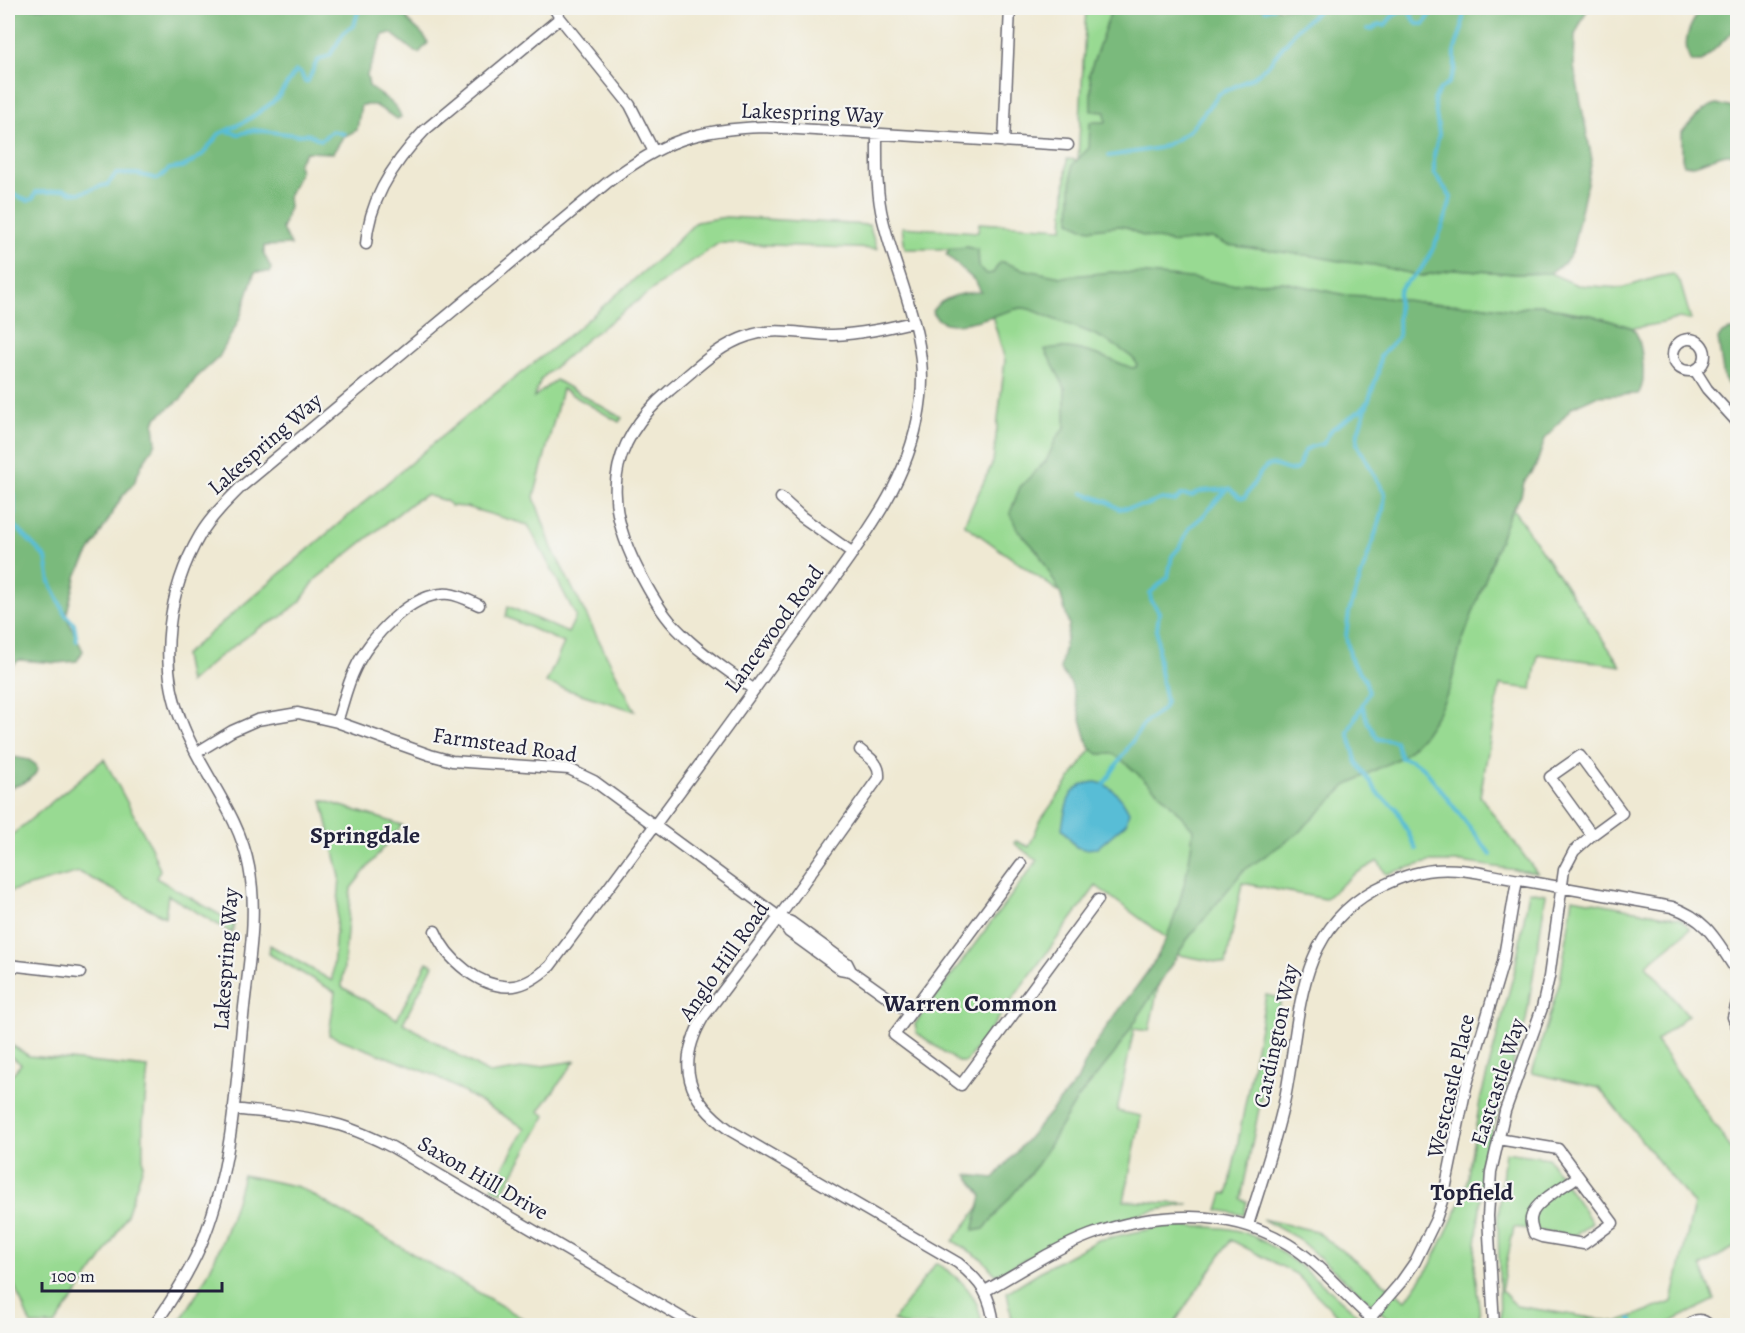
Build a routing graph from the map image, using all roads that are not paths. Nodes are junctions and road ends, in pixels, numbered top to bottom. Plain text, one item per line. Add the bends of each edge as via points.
1 (555, 8) edge
2 (1010, 8) edge
3 (560, 18) junction
4 (877, 134) junction
5 (1004, 142) junction
6 (1068, 145) dead end
7 (653, 150) junction
8 (366, 244) dead end
9 (914, 322) junction
10 (1695, 370) dead end
11 (1737, 423) edge
12 (781, 498) dead end
13 (853, 553) junction
14 (479, 605) dead end
15 (754, 690) junction
16 (337, 722) junction
17 (860, 750) dead end
18 (196, 753) junction
19 (655, 825) junction
20 (1592, 835) junction
21 (1021, 864) dead end
22 (1517, 880) junction
23 (1562, 887) junction
24 (1098, 900) dead end
25 (779, 917) junction
26 (435, 931) dead end
27 (8, 965) edge
28 (80, 973) dead end
29 (1737, 973) edge
30 (1737, 999) edge
31 (910, 1013) junction
32 (1737, 1029) edge
33 (233, 1109) junction
34 (1498, 1139) junction
35 (1577, 1177) junction
36 (1248, 1225) junction
37 (986, 1291) junction
38 (1370, 1318) junction
39 (154, 1326) edge
40 (696, 1326) edge
41 (994, 1326) edge
42 (1380, 1326) edge
43 (1494, 1326) edge
44 (1688, 1326) edge
45 (1710, 1326) edge

1 - 3 street
2 - 5 street
3 - 7 street via 630,105
3 - 8 street via 410,146 377,199
4 - 5 street, Lakespring Way
4 - 7 street, Lakespring Way via 737,128 704,132
4 - 9 street, Lancewood Road via 878,196
5 - 6 street, Lakespring Way
7 - 18 street, Lakespring Way via 608,182 241,487 200,534 178,584 168,635 174,694 181,723
9 - 13 street, Lancewood Road via 921,352 922,394 912,449 890,499
9 - 15 street via 876,331 832,335 763,332 741,339 716,352 656,402 628,437 620,458 616,503 618,523 633,561 678,631
10 - 11 street
12 - 13 street
13 - 15 street, Lancewood Road
14 - 16 street via 450,594 423,598 412,605 364,653 354,669
15 - 19 street, Lancewood Road
16 - 18 street, Farmstead Road via 298,713 256,720
16 - 19 street, Farmstead Road via 452,761 569,770 594,781
17 - 25 street, Anglo Hill Road via 877,764 879,777
18 - 33 street, Lakespring Way via 241,836 253,897
19 - 25 street, Farmstead Road
19 - 26 street, Lancewood Road via 550,966 527,982 501,985 465,970 440,945
20 - 20 street, Eastcastle Way via 1622,813 1580,756 1550,777
20 - 23 street, Eastcastle Way via 1569,859
21 - 31 street
22 - 23 street, Cardington Way
22 - 36 street, Cardington Way via 1472,871 1421,872 1392,880 1368,894 1349,907 1327,931 1306,973 1283,1104
22 - 38 street, Westcastle Place via 1503,962 1466,1087 1436,1219 1415,1262
23 - 29 street, Cardington Way via 1687,912 1709,930
23 - 34 street, Eastcastle Way via 1542,1008
24 - 31 street via 961,1085 894,1035
25 - 31 street, Farmstead Road via 838,956 851,971
25 - 37 street, Anglo Hill Road via 695,1031 689,1060 692,1090 713,1119 958,1263
27 - 28 street
30 - 32 street via 1733,1017
33 - 39 street, Lakespring Way via 224,1173 205,1237
33 - 40 street, Saxon Hill Drive via 307,1117 364,1133
34 - 35 street via 1558,1149
34 - 43 street, Eastcastle Way via 1488,1215
35 - 35 street via 1613,1223 1584,1244 1534,1234 1530,1224 1538,1205
36 - 37 street via 1181,1217 1120,1225 1057,1250
36 - 38 street via 1290,1245 1310,1260
37 - 41 street, Anglo Hill Road
38 - 42 street
44 - 45 street via 1699,1319

